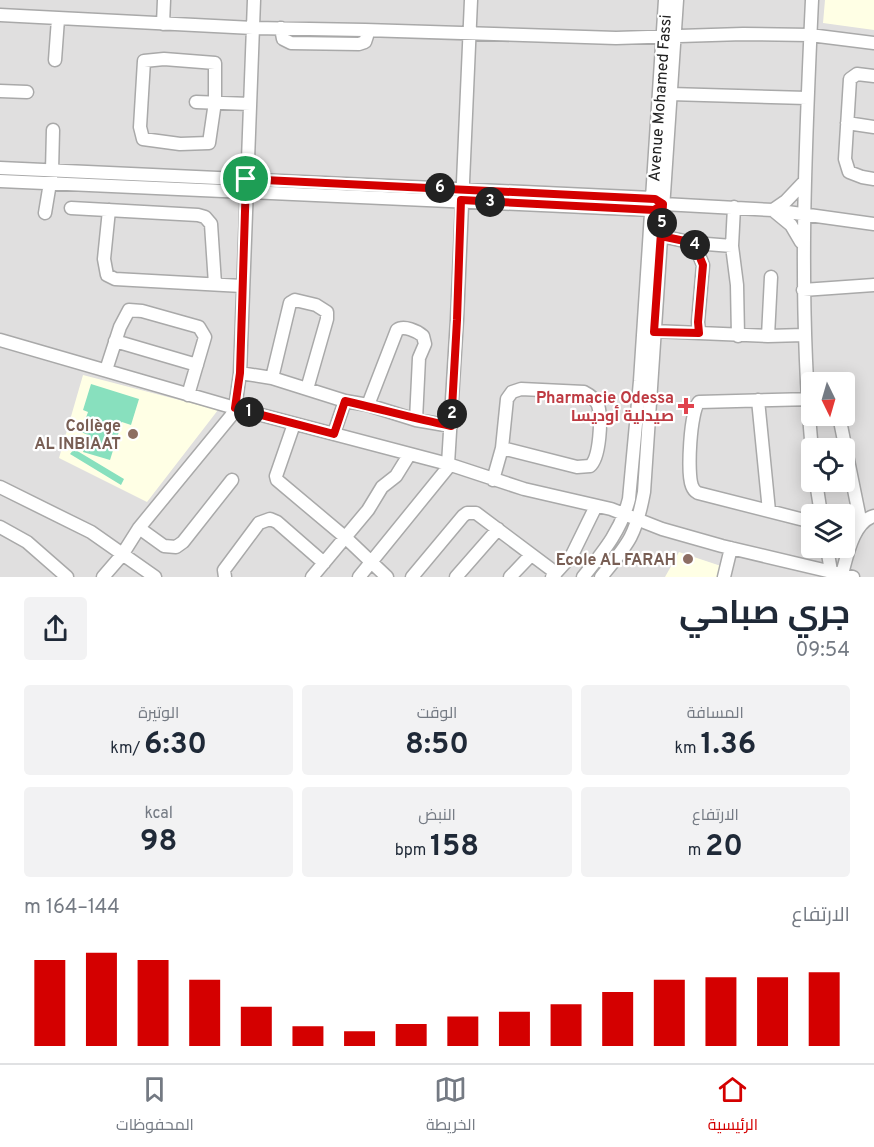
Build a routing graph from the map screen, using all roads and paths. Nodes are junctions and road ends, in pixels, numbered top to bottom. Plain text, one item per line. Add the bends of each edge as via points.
1 (165, 0) edge
2 (254, 0) edge
3 (471, 0) edge
4 (665, 0) edge
5 (677, 0) edge
6 (812, 0) edge
7 (0, 15) edge
8 (58, 19) junction
9 (163, 24) junction
10 (253, 28) junction
11 (470, 33) junction
12 (810, 35) junction
13 (668, 37) junction
14 (874, 43) edge
15 (55, 60) dead end
16 (874, 76) edge
17 (0, 91) edge
18 (27, 92) dead end
19 (670, 94) junction
20 (807, 98) junction
21 (196, 102) dead end
22 (215, 102) junction
23 (250, 104) junction
24 (847, 123) junction
25 (874, 127) edge
26 (53, 130) dead end
27 (0, 168) edge
28 (50, 177) junction
29 (874, 179) edge
30 (0, 182) edge
31 (804, 182) junction
32 (245, 185) junction
33 (461, 195) junction
34 (656, 204) junction
35 (734, 207) junction
36 (71, 208) dead end
37 (109, 210) junction
38 (773, 210) junction
39 (45, 213) dead end
40 (803, 214) junction
41 (874, 224) edge
42 (661, 236) junction
43 (694, 243) junction
44 (732, 246) junction
45 (803, 246) junction
46 (771, 277) dead end
47 (215, 284) junction
48 (874, 285) edge
49 (242, 286) junction
50 (803, 290) junction
51 (654, 332) junction
52 (699, 333) junction
53 (804, 335) junction
54 (738, 336) junction
55 (768, 336) junction
56 (0, 340) edge
57 (115, 341) junction
58 (197, 364) junction
59 (106, 370) junction
60 (807, 372) edge
61 (240, 373) junction
62 (272, 378) junction
63 (308, 389) junction
64 (188, 395) junction
65 (801, 399) edge
66 (758, 400) junction
67 (345, 401) junction
68 (368, 405) junction
69 (235, 408) junction
70 (416, 420) junction
71 (294, 424) junction
72 (451, 426) junction
73 (841, 426) edge
74 (334, 434) junction
75 (502, 448) junction
76 (408, 455) junction
77 (449, 465) junction
78 (232, 480) dead end
79 (493, 480) junction
80 (0, 487) edge
81 (596, 506) junction
82 (769, 511) junction
83 (625, 515) junction
84 (874, 516) edge
85 (801, 519) edge
86 (639, 520) junction
87 (861, 524) junction
88 (0, 528) edge
89 (139, 528) junction
90 (498, 530) junction
91 (346, 538) junction
92 (731, 548) junction
93 (122, 555) junction
94 (531, 555) junction
95 (831, 558) edge
96 (324, 563) junction
97 (371, 563) junction
98 (60, 575) edge
99 (554, 575) edge
100 (839, 575) edge
101 (103, 577) edge
102 (155, 577) edge
103 (225, 577) edge
104 (312, 577) edge
105 (359, 577) edge
106 (387, 577) edge
107 (412, 577) edge
108 (456, 577) edge
109 (510, 577) edge
110 (583, 577) edge
111 (601, 577) edge
112 (724, 577) edge

1 - 9 street
2 - 10 street
3 - 11 street
4 - 13 street, Avenue Mohamed Fassi
5 - 13 street, Avenue Mohamed Fassi
6 - 12 street
7 - 8 street
8 - 9 street
8 - 15 street
9 - 10 street
10 - 11 street via 281,28 287,42 346,45 365,42 365,30
10 - 23 street
11 - 13 street
11 - 33 street
12 - 13 street
12 - 14 street
12 - 20 street
13 - 19 street, Avenue Mohamed Fassi
13 - 34 street, Avenue Mohamed Fassi
16 - 24 street via 857,74 850,79
17 - 18 street
19 - 20 street
19 - 34 street, Avenue Mohamed Fassi
20 - 31 street
21 - 22 street
22 - 22 street via 209,143 145,140 140,127 144,61 214,63
22 - 23 street
23 - 32 street
24 - 25 street
24 - 29 street via 847,169 853,175
26 - 28 street
27 - 28 street
28 - 30 street
28 - 32 street
28 - 39 street
31 - 38 street
31 - 40 street
32 - 33 street
32 - 49 street
33 - 34 street
33 - 72 street
34 - 35 street
34 - 42 street, Avenue Mohamed Fassi
34 - 83 street, Avenue Mohamed Fassi
35 - 38 street
35 - 44 street
36 - 37 street
37 - 47 street via 205,217 211,224
37 - 47 street via 104,259 107,275 115,279
38 - 40 street
38 - 45 street via 791,225
40 - 41 street
40 - 45 street
42 - 43 street
42 - 51 street, Avenue Mohamed Fassi
43 - 44 street
43 - 52 street via 703,265
44 - 54 street
45 - 50 street
46 - 55 street
47 - 49 street
48 - 50 street
49 - 61 street
50 - 53 street
51 - 52 street
51 - 86 street, Avenue Mohamed Fassi
52 - 54 street
53 - 55 street
53 - 60 street
54 - 55 street
56 - 59 street
57 - 58 street
57 - 58 street via 129,310 163,316 200,327 205,341
57 - 59 street
58 - 64 street
59 - 64 street
61 - 62 street
61 - 69 street
62 - 63 street
62 - 63 street via 290,303 295,300 316,305 327,312 327,319
63 - 67 street
64 - 69 street
65 - 66 street
66 - 82 street
66 - 82 street via 697,403 691,423 691,479 693,488 702,494
67 - 68 street
67 - 74 street
68 - 70 street
68 - 70 street via 397,330 416,331 425,344 419,358
69 - 71 street
69 - 89 street
70 - 72 street
71 - 74 street
71 - 91 street via 277,480
72 - 77 street
73 - 87 street
74 - 76 street
75 - 75 street via 505,410 512,392 584,392 597,403 597,458 590,466 577,467
75 - 79 street
76 - 77 street
76 - 91 street
77 - 79 street
77 - 97 street
78 - 89 street via 176,547 164,546
79 - 81 street
80 - 93 street via 91,532
81 - 83 street
81 - 99 street via 572,555
82 - 85 street
83 - 86 street
83 - 110 street, Avenue Mohamed Fassi via 611,543
84 - 87 street
86 - 92 street
86 - 111 street, Avenue Mohamed Fassi via 628,544
87 - 100 street
88 - 98 street via 27,542
89 - 93 street
90 - 94 street
90 - 107 street via 476,513 467,513
90 - 108 street
91 - 96 street
91 - 97 street
92 - 100 street
92 - 112 street
93 - 101 street
93 - 102 street
94 - 99 street
94 - 109 street
95 - 100 street
96 - 103 street via 270,519 259,523 224,570
96 - 104 street
97 - 105 street
97 - 106 street

